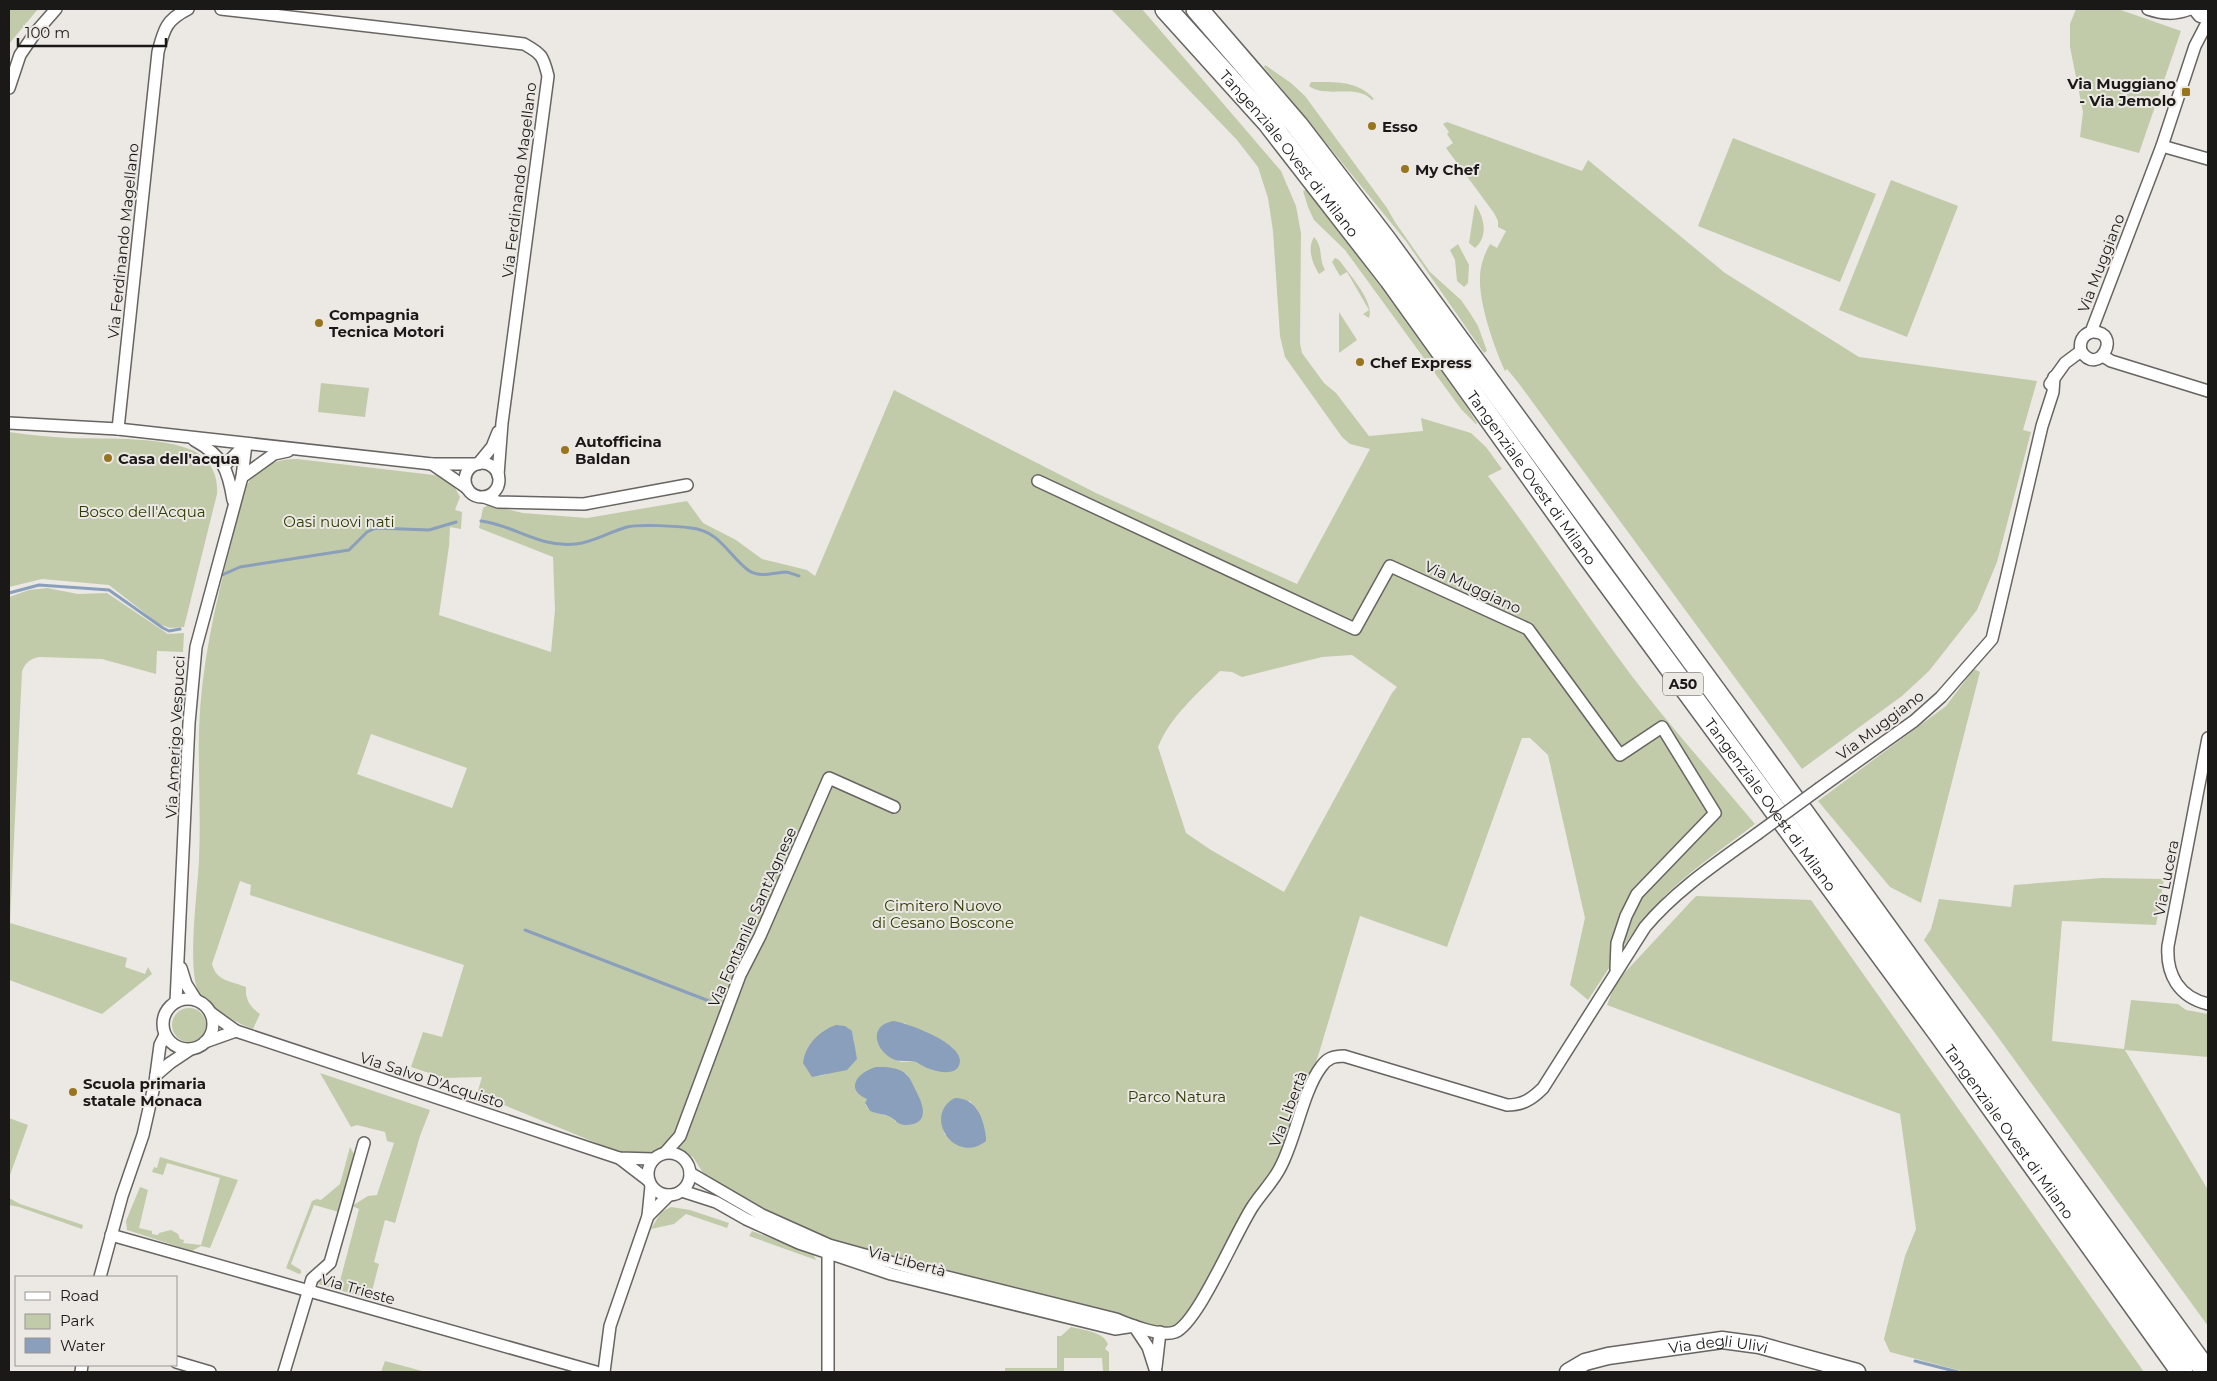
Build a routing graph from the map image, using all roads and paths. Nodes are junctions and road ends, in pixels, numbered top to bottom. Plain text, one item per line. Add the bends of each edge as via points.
1 (56, 9) edge
2 (188, 9) edge
3 (221, 9) edge
4 (1166, 9) edge
5 (1196, 9) edge
6 (2148, 9) edge
7 (2201, 13) edge
8 (9, 88) edge
9 (2162, 146) junction
10 (2208, 159) edge
11 (2091, 332) junction
12 (2081, 351) junction
13 (2102, 356) junction
14 (2208, 391) edge
15 (9, 423) edge
16 (502, 423) junction
17 (118, 429) junction
18 (188, 437) junction
19 (246, 444) junction
20 (298, 449) junction
21 (432, 464) junction
22 (478, 464) junction
23 (224, 466) junction
24 (242, 477) junction
25 (498, 479) junction
26 (1038, 481) dead end
27 (687, 485) dead end
28 (467, 488) junction
29 (484, 497) junction
30 (518, 501) junction
31 (234, 504) junction
32 (2208, 738) edge
33 (894, 806) dead end
34 (179, 946) junction
35 (1616, 970) junction
36 (196, 1000) junction
37 (176, 1002) junction
38 (2208, 1004) edge
39 (1594, 1006) joint
40 (211, 1013) junction
41 (236, 1031) junction
42 (165, 1035) junction
43 (205, 1042) junction
44 (191, 1049) junction
45 (156, 1075) junction
46 (680, 1136) junction
47 (364, 1143) dead end
48 (665, 1152) junction
49 (619, 1158) junction
50 (653, 1159) junction
51 (684, 1159) junction
52 (690, 1173) junction
53 (650, 1184) junction
54 (682, 1191) junction
55 (669, 1195) junction
56 (648, 1216) junction
57 (111, 1235) junction
58 (828, 1249) junction
59 (100, 1276) edge
60 (309, 1291) junction
61 (1134, 1326) junction
62 (1160, 1332) junction
63 (178, 1363) edge
64 (1573, 1369) edge
65 (1832, 1369) edge
66 (210, 1372) edge
67 (284, 1372) edge
68 (596, 1372) edge
69 (604, 1372) edge
70 (828, 1372) edge
71 (1156, 1372) edge
72 (1857, 1372) edge
73 (2182, 1372) edge
74 (2207, 1372) edge

1 - 8 street via 20,55
2 - 17 street, Via Ferdinando Magellano via 164,27 158,52
3 - 16 street, Via Ferdinando Magellano via 524,44 539,52 548,76
4 - 73 highway, Tangenziale Ovest di Milano / A50 via 1268,122 1384,272
5 - 74 highway, Tangenziale Ovest di Milano / A50 via 1297,125 1386,241
6 - 7 street via 2163,14
7 - 9 street, Via Muggiano via 2195,46
9 - 10 street
9 - 11 street, Via Muggiano
11 - 12 street, Via Muggiano via 2082,339
11 - 13 street via 2101,334 2106,340 2108,348
12 - 13 street via 2090,359
12 - 35 street, Via Muggiano, bridge via 2065,363 2045,390 2042,426 1992,639 1941,697 1914,720 1663,906 1644,927
13 - 14 street
15 - 17 street
16 - 22 street, Via Ferdinando Magellano via 492,447
16 - 25 street, Via Ferdinando Magellano
17 - 18 street
18 - 19 street
18 - 23 street via 217,456
19 - 20 street
19 - 23 street
19 - 24 street, Via Amerigo Vespucci
20 - 21 street
20 - 24 street via 274,454
21 - 22 street
21 - 28 street
22 - 25 street via 488,464
22 - 28 street via 467,474
23 - 31 street
24 - 31 street, Via Amerigo Vespucci
25 - 29 street via 493,493
25 - 30 street via 506,494
26 - 35 street, Via Muggiano via 1355,630 1390,566 1528,629 1620,755 1662,727 1715,813 1637,894 1617,943
27 - 30 street via 598,503
28 - 29 street via 474,495
29 - 30 street via 498,502
31 - 34 street, Via Amerigo Vespucci via 196,647 189,722
32 - 38 street, Via Lucera via 2167,960 2172,979 2179,988 2195,1000
33 - 46 street, Via Fontanile Sant'Agnese via 829,778 750,952
34 - 36 street, Via Amerigo Vespucci via 186,984
34 - 37 street, Via Amerigo Vespucci
35 - 39 street, Via Muggiano
36 - 37 street
36 - 40 street, Via Amerigo Vespucci
37 - 42 street, Via Amerigo Vespucci via 164,1016
39 - 62 street, Via Libertà via 1543,1088 1532,1099 1516,1105 1496,1103 1344,1056 1326,1061 1315,1075 1282,1165 1253,1206 1199,1305 1185,1326 1175,1332
40 - 41 street, Via Salvo D'Acquisto
40 - 43 street via 212,1032
41 - 43 street
41 - 49 street, Via Salvo D'Acquisto
42 - 44 street via 176,1046
42 - 45 street, Via Amerigo Vespucci via 160,1045
43 - 44 street
44 - 45 street
45 - 57 street, Via Amerigo Vespucci via 143,1134
46 - 48 street
46 - 51 street
47 - 60 street via 330,1263 312,1279
48 - 50 street
48 - 51 street
49 - 50 street
49 - 53 street
50 - 53 street via 648,1169
51 - 52 street
52 - 54 street
52 - 58 street, Via Libertà
53 - 55 street via 659,1193
53 - 56 street
54 - 55 street
54 - 58 street, Via Libertà via 716,1202 798,1243
55 - 56 street
56 - 69 street via 610,1326
57 - 59 street, Via Amerigo Vespucci
57 - 60 street, Via Trieste
58 - 61 street, Via Libertà via 891,1274 1115,1328
58 - 70 street
60 - 67 street
60 - 68 street, Via Trieste
61 - 62 street, Via Libertà
61 - 71 street via 1148,1347
62 - 71 street
63 - 66 street
64 - 65 street, Via degli Ulivi via 1608,1356 1722,1340 1759,1345
65 - 72 street, Via degli Ulivi

